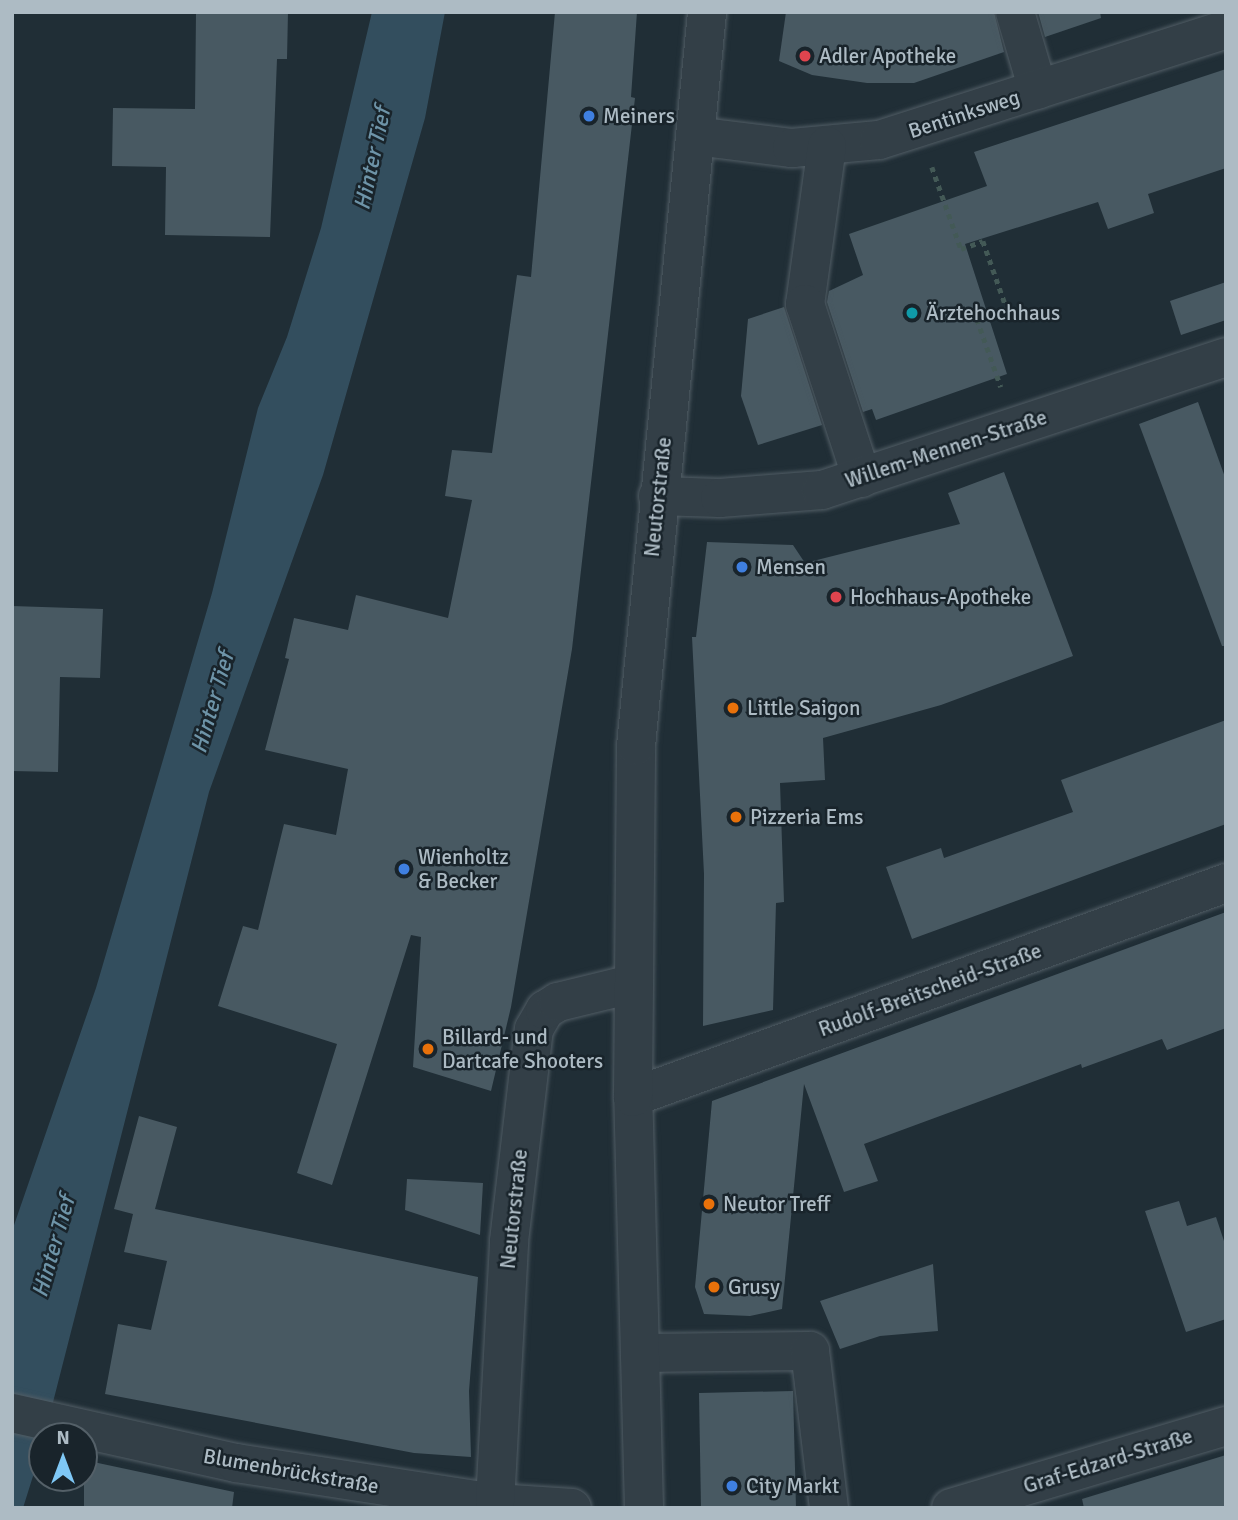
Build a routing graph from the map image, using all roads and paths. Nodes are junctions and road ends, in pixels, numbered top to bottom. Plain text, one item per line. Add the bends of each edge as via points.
1 (707, 12) edge
2 (1015, 12) edge
3 (1226, 29) edge
4 (1038, 90) junction
5 (919, 130) junction
6 (695, 136) junction
7 (827, 146) junction
8 (1226, 357) edge
9 (1015, 426) junction
10 (862, 478) junction
11 (658, 496) junction
12 (1226, 883) edge
13 (632, 984) junction
14 (633, 1097) junction
15 (640, 1353) junction
16 (12, 1413) edge
17 (1226, 1426) edge
18 (363, 1496) edge
19 (495, 1503) junction
20 (572, 1508) edge
21 (644, 1508) edge
22 (829, 1508) edge
23 (951, 1508) edge

1 - 6 street, Neutorstraße
2 - 4 street
3 - 4 street, Bentinksweg
4 - 5 street, Bentinksweg
5 - 7 street, Bentinksweg
5 - 9 path via 961,249 983,241 1007,309 977,320
6 - 7 street, Bentinksweg via 780,147
6 - 11 street, Neutorstraße
7 - 10 street via 805,304
8 - 9 street, Willem-Mennen-Straße
9 - 10 street, Willem-Mennen-Straße
10 - 11 street, Willem-Mennen-Straße via 781,496
11 - 13 street, Neutorstraße via 636,746
12 - 14 street, Rudolf-Breitscheid-Straße
13 - 14 street, Neutorstraße
13 - 19 street, Neutorstraße via 558,1002 545,1010 534,1029 509,1241
14 - 15 street, Neutorstraße
15 - 21 street, Neutorstraße
15 - 22 street via 810,1351
16 - 18 street, Blumenbrückstraße
17 - 23 street, Graf-Edzard-Straße
18 - 19 street, Blumenbrückstraße
19 - 20 street, Blumenbrückstraße

